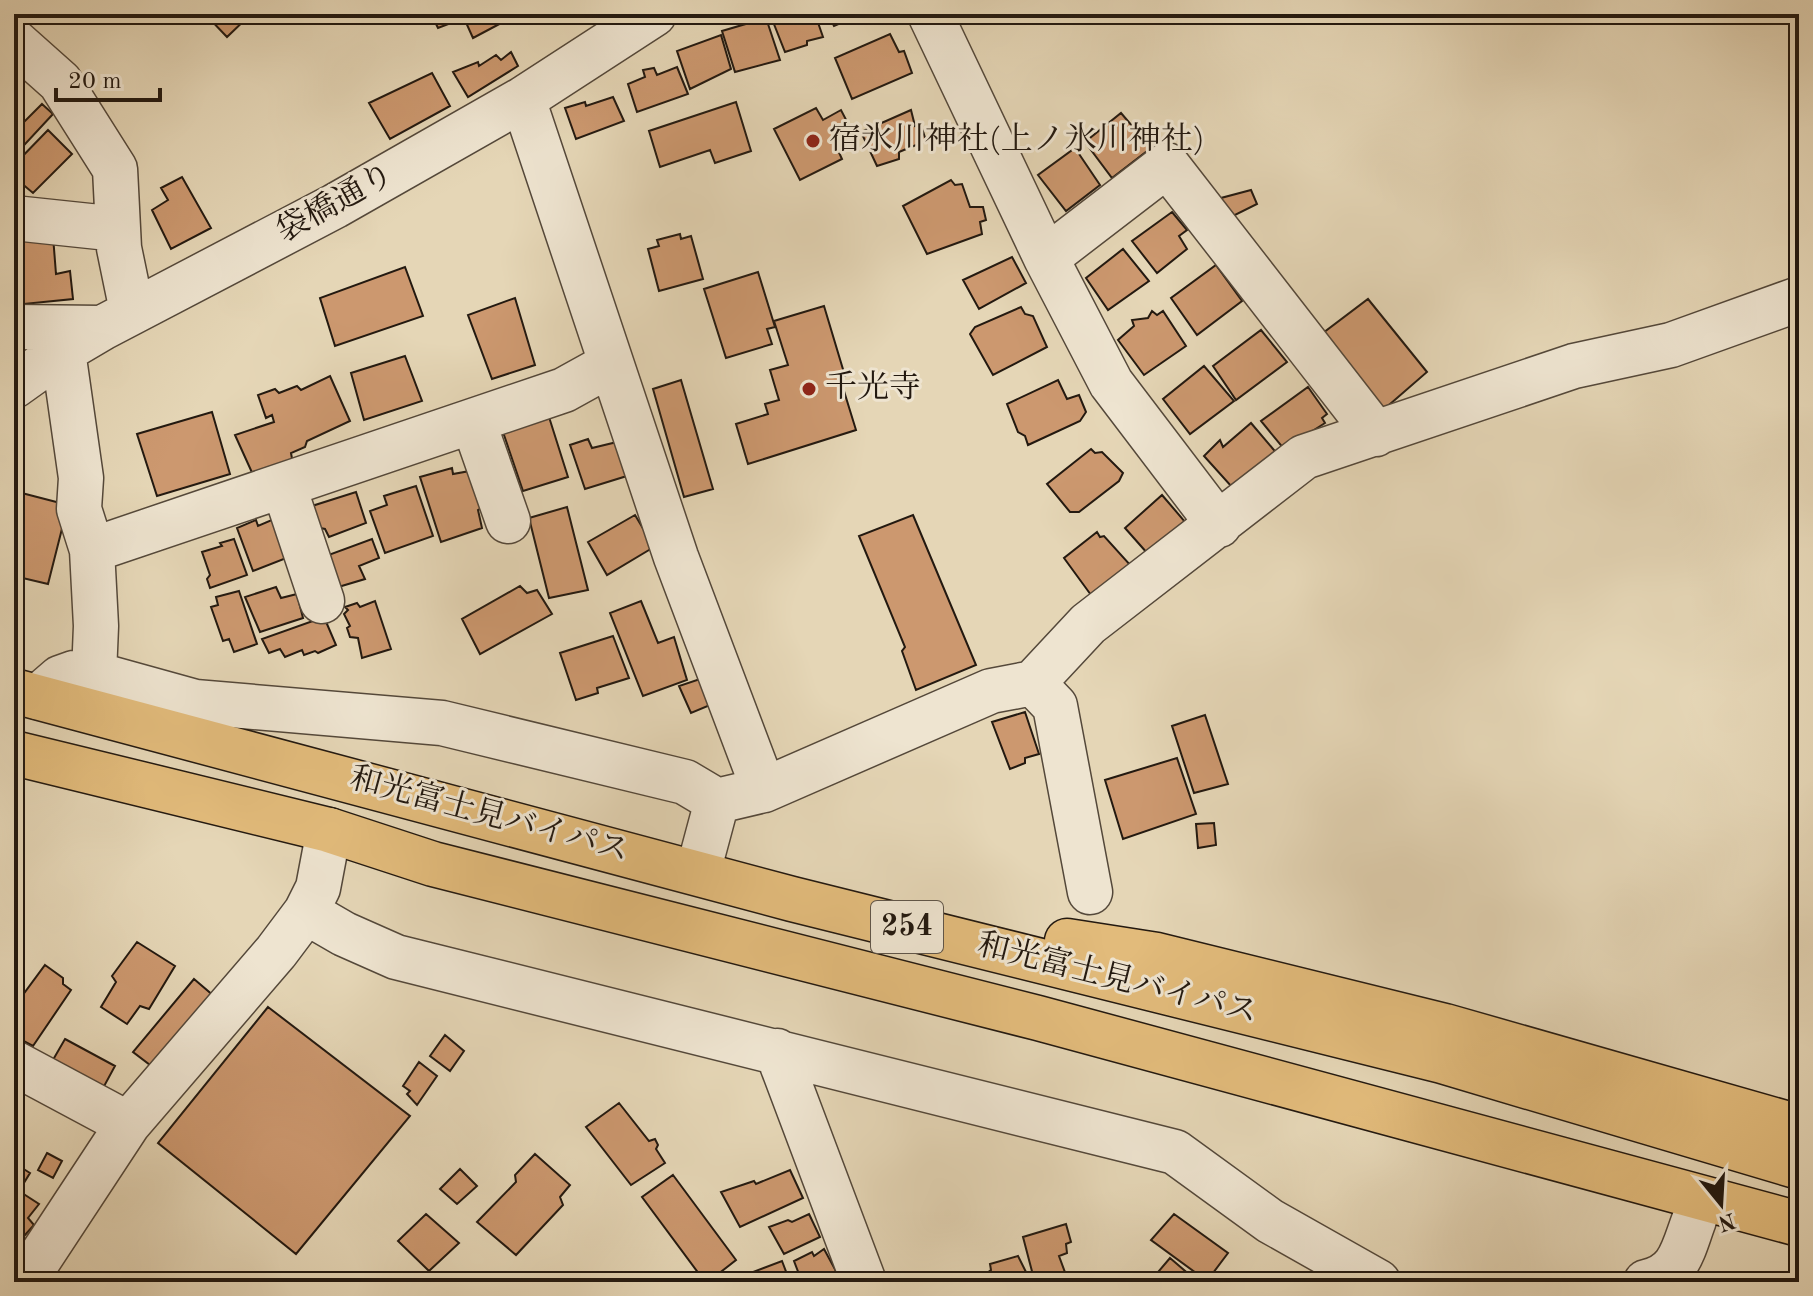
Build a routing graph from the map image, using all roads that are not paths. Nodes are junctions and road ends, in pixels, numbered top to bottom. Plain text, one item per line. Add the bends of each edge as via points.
1 (654, 14) edge
2 (930, 14) edge
3 (14, 41) edge
4 (523, 99) junction
5 (14, 218) edge
6 (118, 229) junction
7 (1046, 258) junction
8 (1799, 299) edge
9 (117, 319) junction
10 (14, 327) edge
11 (63, 351) junction
12 (611, 364) junction
13 (14, 386) edge
14 (473, 421) junction
15 (1376, 434) junction
16 (284, 487) junction
17 (508, 521) dead end
18 (1219, 525) junction
19 (92, 550) junction
20 (322, 601) dead end
21 (94, 674) junction
22 (1033, 683) junction
23 (26, 694) edge
24 (14, 753) edge
25 (764, 790) junction
26 (717, 801) junction
27 (329, 830) junction
28 (698, 872) junction
29 (1090, 892) dead end
30 (792, 899) junction
31 (306, 912) junction
32 (1038, 1018) junction
33 (777, 1051) junction
34 (14, 1063) edge
35 (128, 1124) junction
36 (1799, 1127) edge
37 (1799, 1167) edge
38 (1694, 1220) junction
39 (1799, 1224) edge
40 (1799, 1250) edge
41 (861, 1281) edge
42 (24, 1282) edge
43 (1378, 1282) edge
44 (1646, 1282) edge

1 - 4 street, 袋橋通り
2 - 7 street
3 - 6 street via 60,82 115,169
4 - 9 street, 袋橋通り via 335,206
4 - 12 street
5 - 6 street
6 - 9 street
7 - 15 street via 1167,165
7 - 18 street via 1111,383
8 - 15 street via 1671,345 1574,366
9 - 10 street
9 - 11 street, 袋橋通り
11 - 13 street, 袋橋通り
11 - 19 street via 81,478 79,509
12 - 14 street via 564,390
12 - 25 street via 676,557
14 - 16 street
14 - 17 street
15 - 18 street via 1304,457
16 - 19 street
16 - 20 street
18 - 22 street via 1088,624
19 - 21 street
21 - 23 street via 74,673
21 - 26 street via 195,702 442,723 685,782
22 - 25 street via 991,691
22 - 29 street via 1055,706
23 - 28 highway, 和光富士見バイパス / 254
24 - 27 highway, 和光富士見バイパス / 254
25 - 26 street
26 - 28 street
27 - 31 street via 318,888
27 - 32 highway, 和光富士見バイパス / 254 via 433,864
28 - 30 highway, 和光富士見バイパス / 254
30 - 36 highway via 1157,955 1445,1026
30 - 37 highway, 和光富士見バイパス / 254 via 1442,1061
31 - 33 street via 396,957
31 - 35 street
32 - 38 highway via 1113,1060
32 - 39 highway, 和光富士見バイパス / 254
33 - 41 street
33 - 43 street via 1175,1152 1270,1221
34 - 35 street
35 - 42 street
38 - 40 highway
38 - 44 street via 1677,1263 1662,1278

